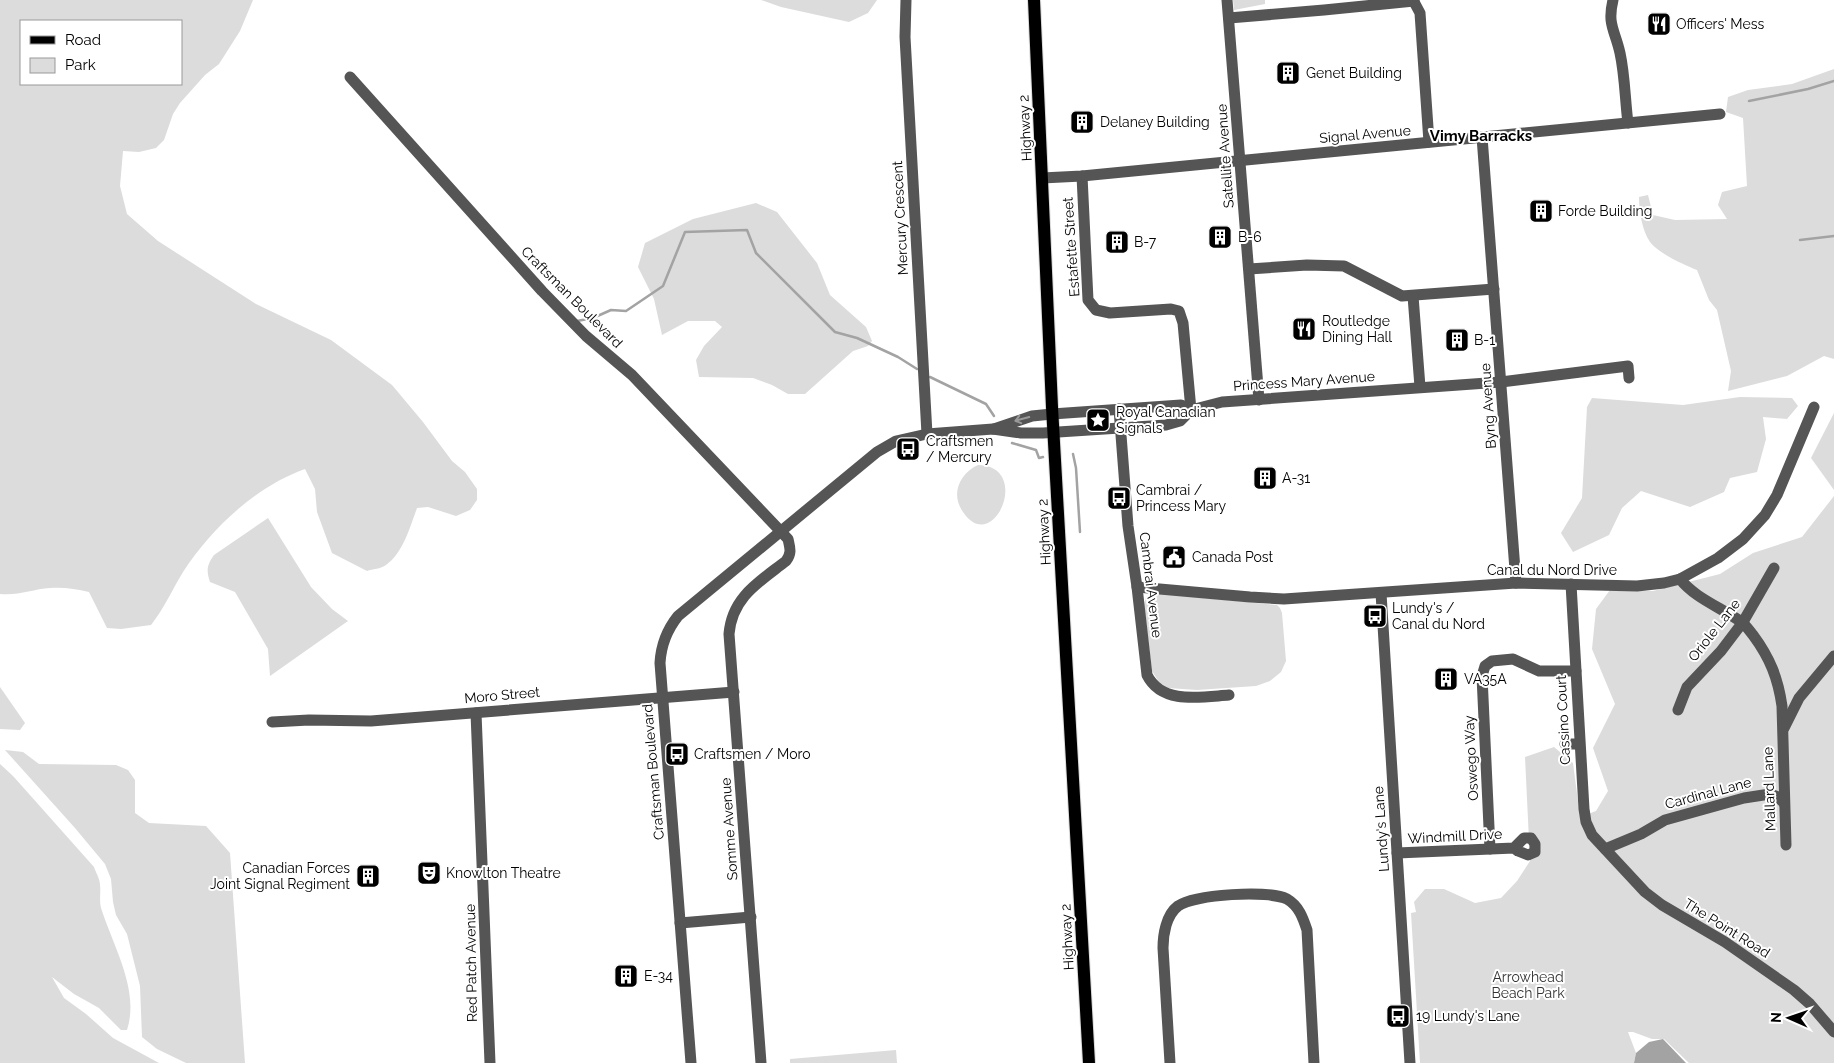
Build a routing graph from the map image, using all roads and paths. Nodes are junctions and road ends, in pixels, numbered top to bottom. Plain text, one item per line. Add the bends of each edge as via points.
1 (906, 0) edge
2 (1034, 0) edge
3 (1227, 0) edge
4 (1414, 0) edge
5 (1613, 0) edge
6 (1229, 18) junction
7 (350, 77) dead end
8 (1720, 114) dead end
9 (1628, 123) junction
10 (1482, 137) junction
11 (1430, 142) junction
12 (1240, 161) junction
13 (1082, 176) junction
14 (1042, 178) junction
15 (1248, 270) junction
16 (1494, 289) junction
17 (1413, 296) junction
18 (1629, 378) dead end
19 (1501, 382) junction
20 (1420, 387) junction
21 (1259, 400) junction
22 (1814, 407) dead end
23 (1119, 409) junction
24 (1191, 410) junction
25 (1052, 414) junction
26 (1120, 428) junction
27 (993, 429) junction
28 (1053, 432) junction
29 (927, 434) junction
30 (780, 530) junction
31 (1774, 568) dead end
32 (1680, 579) junction
33 (1516, 583) junction
34 (1571, 584) junction
35 (1137, 587) junction
36 (1381, 593) junction
37 (1743, 622) junction
38 (1834, 656) edge
39 (1576, 671) junction
40 (734, 692) junction
41 (1780, 693) junction
42 (1229, 695) dead end
43 (662, 697) junction
44 (1799, 698) junction
45 (1678, 710) dead end
46 (476, 712) junction
47 (272, 722) dead end
48 (1783, 732) junction
49 (1565, 744) dead end
50 (1579, 744) junction
51 (1783, 776) junction
52 (1765, 794) junction
53 (1784, 803) junction
54 (1786, 845) dead end
55 (1514, 848) dead end
56 (1490, 849) junction
57 (1605, 849) junction
58 (1397, 853) junction
59 (751, 917) junction
60 (680, 923) junction
61 (1834, 1032) edge
62 (490, 1063) edge
63 (691, 1063) edge
64 (762, 1063) edge
65 (1089, 1063) edge
66 (1170, 1063) edge
67 (1314, 1063) edge
68 (1410, 1063) edge

1 - 29 street, Mercury Crescent via 905,37
2 - 14 main road, Highway 2
3 - 6 street, Satellite Avenue
4 - 6 street
4 - 11 street via 1420,13
5 - 9 street via 1610,22 1620,54
6 - 12 street, Satellite Avenue
7 - 30 street, Craftsman Boulevard via 542,291 586,336 632,375
8 - 9 street, Signal Avenue
9 - 10 street, Signal Avenue
10 - 11 street, Signal Avenue
10 - 16 street, Byng Avenue
11 - 12 street, Signal Avenue
12 - 13 street, Signal Avenue
12 - 15 street, Satellite Avenue
13 - 14 street, Signal Avenue
13 - 24 street, Estafette Street via 1088,300 1096,310 1110,314 1179,311 1183,323
14 - 25 main road, Highway 2
15 - 17 street via 1344,266 1397,294
15 - 21 street, Satellite Avenue
16 - 17 street
16 - 19 street, Byng Avenue
17 - 20 street
18 - 19 street, Princess Mary Avenue via 1628,366
19 - 20 street, Princess Mary Avenue
19 - 33 street, Byng Avenue
20 - 21 street, Princess Mary Avenue
21 - 24 street, Princess Mary Avenue via 1222,402
22 - 32 street, Canal du Nord Drive via 1777,495 1765,515 1743,539 1718,558
23 - 24 street, Princess Mary Avenue via 1181,405
23 - 25 street, Princess Mary Avenue
23 - 26 street, Cambrai Avenue
24 - 26 street, Princess Mary Avenue via 1180,420 1166,425
25 -> 27 street, Craftsman Boulevard via 1032,416
25 - 28 main road, Highway 2
26 - 28 street, Princess Mary Avenue
26 - 35 street, Cambrai Avenue
27 - 28 street, Craftsman Boulevard via 1021,433
27 - 29 street, Craftsman Boulevard
28 - 65 main road, Highway 2
29 - 30 street, Craftsman Boulevard via 896,442 877,452
30 - 40 street, Somme Avenue via 788,540 790,556 746,594 733,613 729,634
30 - 43 street, Craftsman Boulevard via 671,625 660,653
31 - 37 street, Oriole Lane
32 - 34 street, Canal du Nord Drive via 1637,586
32 - 37 street, Mallard Lane via 1686,587
33 - 34 street, Canal du Nord Drive
33 - 36 street, Canal du Nord Drive
34 - 39 street, Cassino Court
35 - 36 street, Canal du Nord Drive via 1269,598
35 - 42 street, Cambrai Avenue via 1146,669 1151,682 1171,695
36 - 58 street, Lundy's Lane
37 - 41 street, Mallard Lane via 1766,652
37 - 45 street, Oriole Lane via 1687,687
38 - 44 street, Mallard Lane
39 - 50 street, Cassino Court
39 - 56 street, Oswego Way via 1539,671 1513,659 1492,661 1485,666 1482,676
40 - 43 street, Moro Street
40 - 59 street, Somme Avenue
41 - 44 street
41 - 48 street, Mallard Lane
43 - 46 street, Moro Street
43 - 60 street, Craftsman Boulevard
44 - 48 street, Mallard Lane
46 - 47 street, Moro Street via 371,721
46 - 62 street, Red Patch Avenue
48 - 51 street, Mallard Lane
49 - 50 street
50 - 57 street, Cassino Court via 1586,822 1592,835
51 - 52 street, Cardinal Lane
51 - 53 street, Mallard Lane
52 - 53 street, Cardinal Lane via 1776,796
52 - 57 street, Cardinal Lane via 1665,820
53 - 54 street, Mallard Lane
55 - 56 street, Windmill Drive
56 - 58 street, Windmill Drive
57 - 61 street, The Point Road via 1645,892 1794,990
58 - 68 street, Lundy's Lane
59 - 60 street
59 - 64 street, Somme Avenue
60 - 63 street, Craftsman Boulevard
66 - 67 street via 1163,948 1163,931 1168,920 1177,907 1194,899 1265,894 1287,899 1300,911 1307,930

